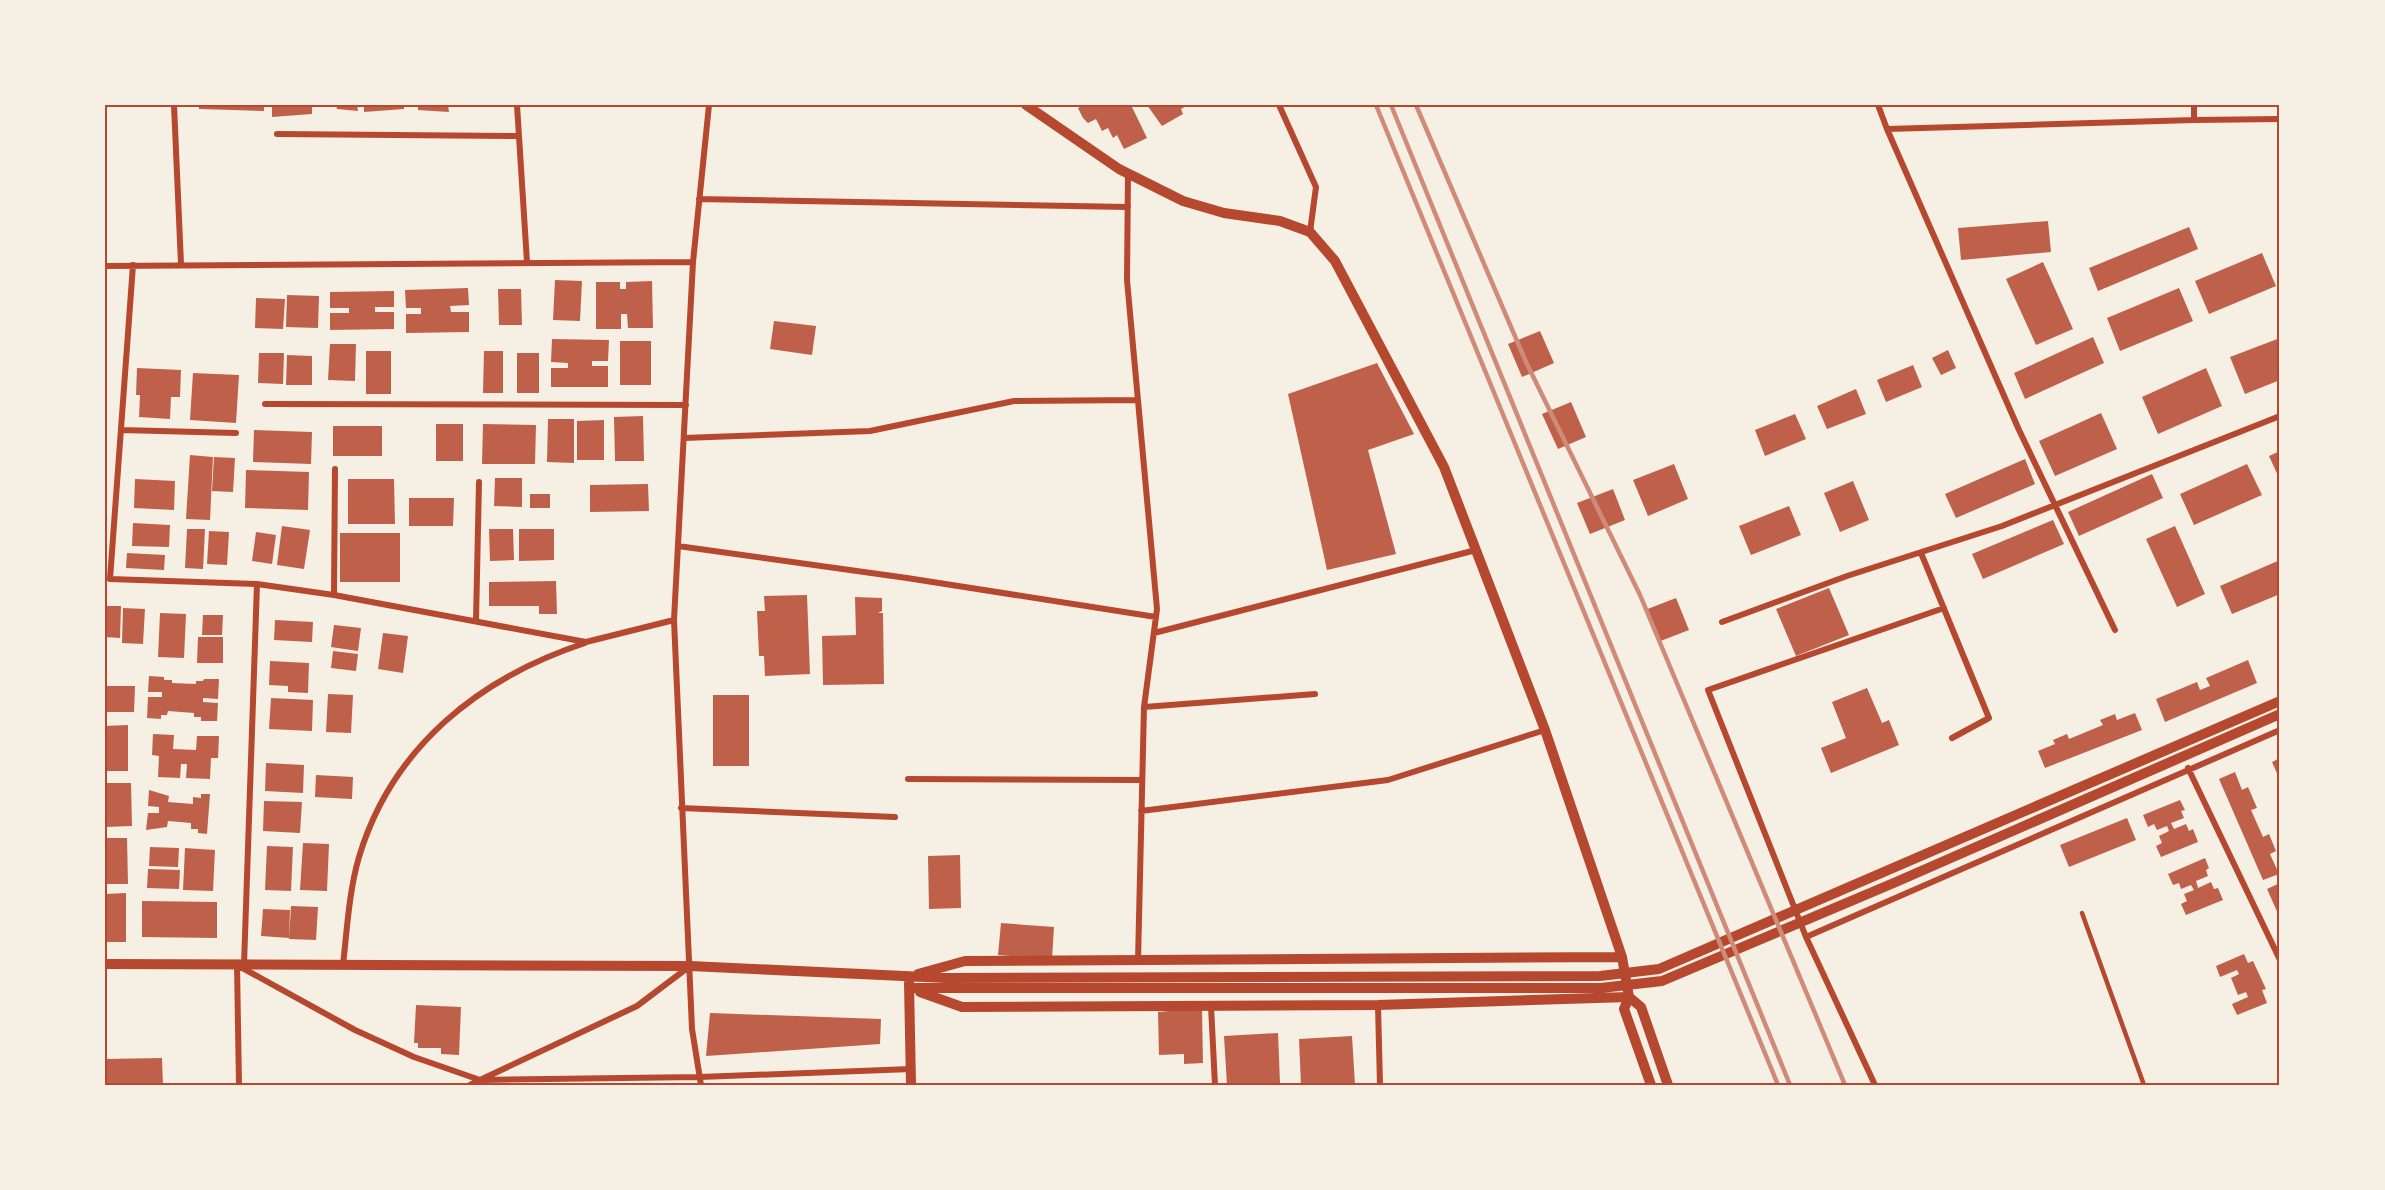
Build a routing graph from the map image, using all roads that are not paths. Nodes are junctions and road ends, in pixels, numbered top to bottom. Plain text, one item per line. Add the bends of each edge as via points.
1 (174, 105) edge
2 (517, 105) edge
3 (709, 105) edge
4 (1026, 105) edge
5 (1279, 105) edge
6 (1878, 105) edge
7 (2194, 105) edge
8 (2280, 119) edge
9 (2194, 120) junction
10 (1887, 129) junction
11 (278, 134) dead end
12 (519, 136) junction
13 (1128, 173) junction
14 (699, 199) junction
15 (1128, 207) junction
16 (1310, 232) junction
17 (527, 262) junction
18 (693, 262) junction
19 (181, 264) junction
20 (133, 265) junction
21 (105, 266) edge
22 (1138, 400) junction
23 (265, 404) dead end
24 (686, 405) junction
25 (2280, 416) edge
26 (121, 430) junction
27 (236, 433) dead end
28 (684, 438) junction
29 (335, 469) dead end
30 (479, 482) dead end
31 (2056, 505) junction
32 (678, 546) junction
33 (1476, 550) junction
34 (1921, 553) junction
35 (107, 579) edge
36 (257, 584) junction
37 (334, 595) junction
38 (1944, 608) junction
39 (1156, 617) junction
40 (674, 620) junction
41 (476, 621) junction
42 (1722, 622) dead end
43 (2115, 630) dead end
44 (1154, 633) junction
45 (586, 642) junction
46 (1315, 694) dead end
47 (2280, 701) edge
48 (1144, 706) junction
49 (2280, 714) edge
50 (1545, 730) junction
51 (2280, 730) edge
52 (1952, 738) dead end
53 (2188, 768) junction
54 (908, 779) dead end
55 (1142, 780) junction
56 (681, 808) junction
57 (1141, 811) junction
58 (894, 817) dead end
59 (2082, 913) dead end
60 (1806, 937) junction
61 (1622, 957) junction
62 (1138, 960) junction
63 (2280, 960) edge
64 (105, 964) edge
65 (240, 965) junction
66 (343, 965) junction
67 (690, 966) junction
68 (909, 976) junction
69 (909, 988) junction
70 (1629, 997) junction
71 (1378, 1005) junction
72 (1211, 1006) junction
73 (911, 1069) junction
74 (700, 1077) junction
75 (480, 1083) edge
76 (239, 1085) edge
77 (470, 1085) edge
78 (701, 1085) edge
79 (911, 1085) edge
80 (1215, 1085) edge
81 (1380, 1085) edge
82 (1651, 1085) edge
83 (1668, 1085) edge
84 (1875, 1085) edge
85 (2144, 1085) edge

1 - 19 street
2 - 12 street
3 - 14 street
4 - 13 street
5 - 16 street via 1317,187
6 - 10 street
7 - 9 street
8 - 9 street
9 - 10 street
10 - 31 street via 2019,430
11 - 12 street
12 - 17 street
13 - 15 street
13 - 16 street via 1183,201 1224,213 1280,221
14 - 15 street
14 - 18 street
15 - 22 street via 1127,280
16 - 33 street via 1335,261 1444,467
17 - 18 street
17 - 19 street
18 - 24 street
19 - 20 street
20 - 21 street
20 - 26 street
22 - 28 street via 1014,401 870,431
22 - 39 street
23 - 24 street
24 - 28 street
25 - 31 street
26 - 27 street
26 - 35 street
28 - 32 street
29 - 37 street
30 - 41 street
31 - 34 street
31 - 43 street
32 - 39 street
32 - 40 street
33 - 44 street
33 - 50 street
34 - 38 street
34 - 42 street
35 - 36 street
36 - 37 street
36 - 65 street
37 - 41 street
38 - 52 street via 1989,718
38 - 60 street via 1708,690
39 - 44 street
40 - 45 street
40 - 56 street
41 - 45 street
44 - 48 street
45 - 66 street via 545,656 467,702 396,775 374,816 358,859
46 - 48 street
47 - 68 street via 1659,969 1588,976
48 - 55 street
49 - 69 street via 1662,981 1601,988
50 - 57 street via 1388,780
50 - 61 street
51 - 53 street
53 - 60 street
53 - 63 street
54 - 55 street
55 - 57 street
56 - 58 street
56 - 67 street
57 - 62 street
59 - 85 lane
60 - 84 street
61 - 62 street
61 - 70 street
62 - 68 street via 965,961
64 - 65 street
65 - 66 street
65 - 75 street via 355,1030
65 - 76 street
66 - 67 street
67 - 68 street
67 - 74 street via 692,1029
67 - 75 street via 637,1006
68 - 69 street
69 - 72 street via 962,1007
69 - 73 street
70 - 71 street
70 - 82 street via 1624,1009
70 - 83 street via 1641,1007
71 - 72 street
71 - 81 street
72 - 80 street
73 - 74 street
73 - 79 street
74 - 75 street
74 - 78 street
75 - 77 street

